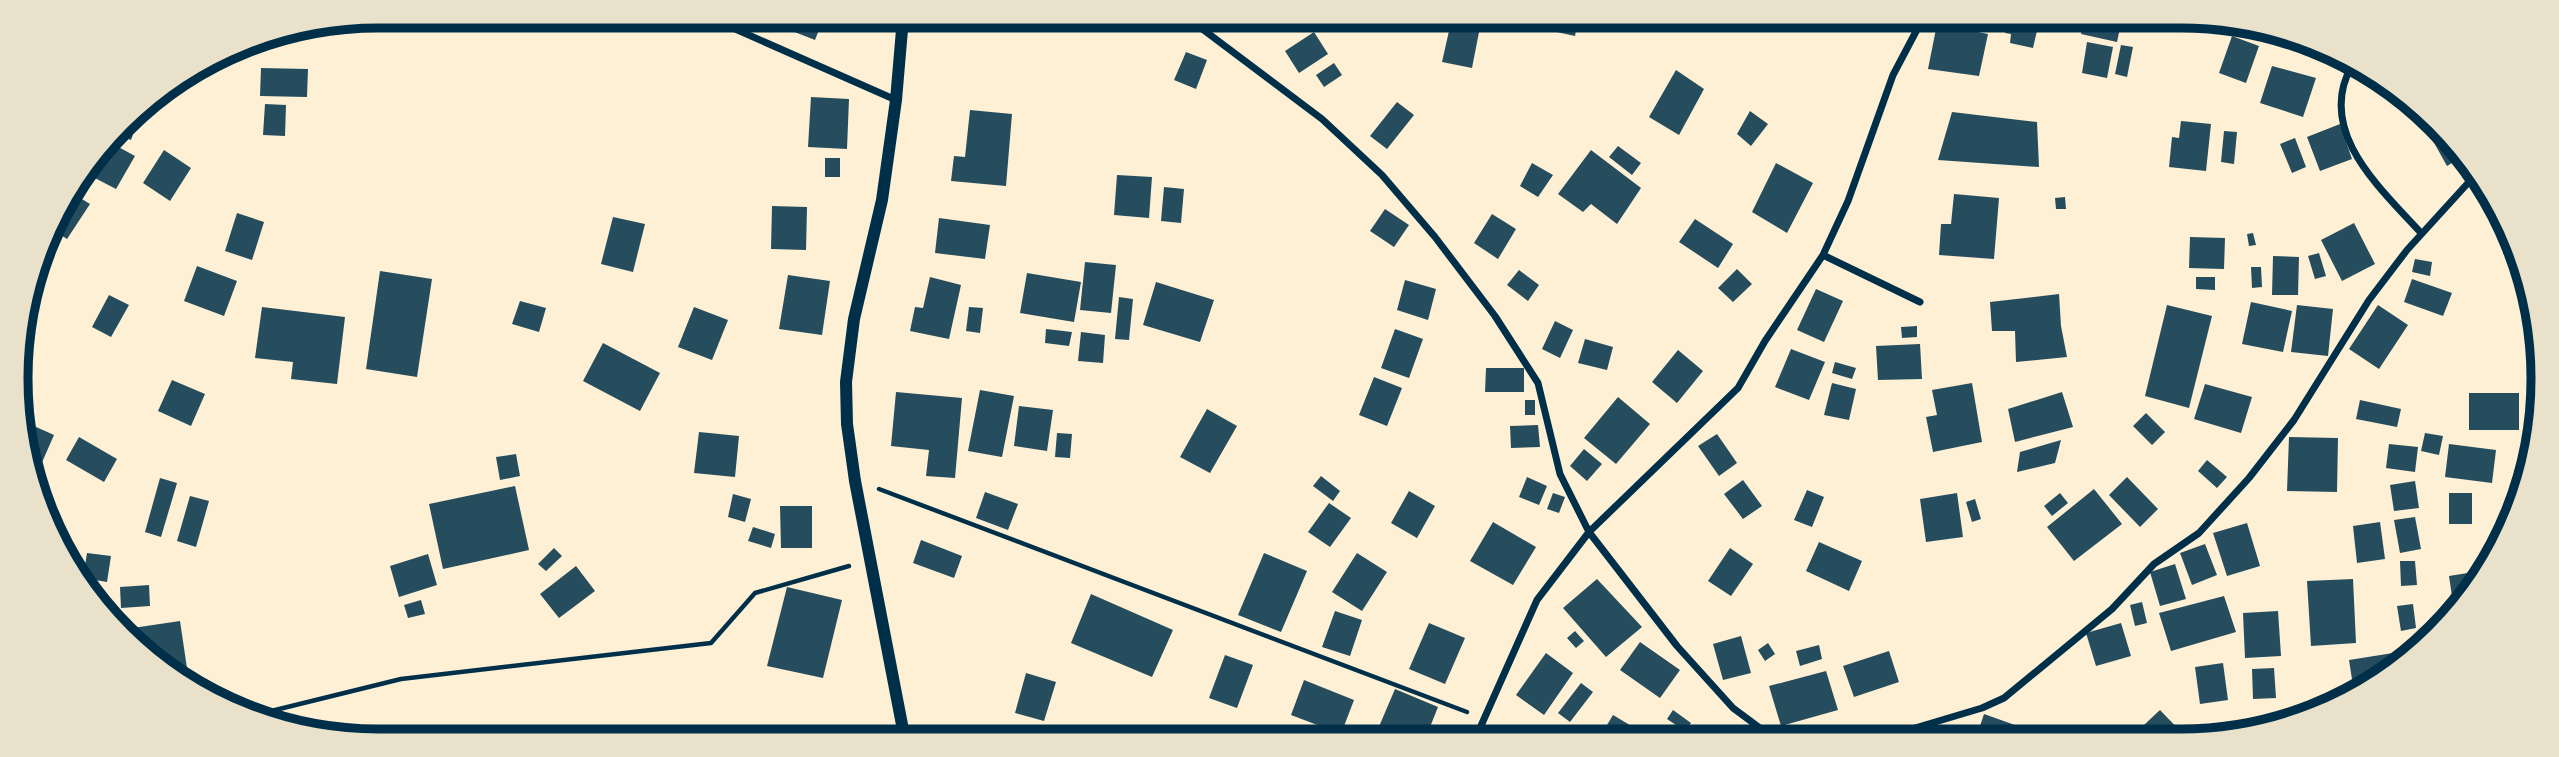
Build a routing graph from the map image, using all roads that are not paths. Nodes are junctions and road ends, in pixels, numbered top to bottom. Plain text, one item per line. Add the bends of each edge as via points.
1 (733, 28) edge
2 (902, 28) edge
3 (1201, 28) edge
4 (1918, 28) edge
5 (2350, 71) edge
6 (896, 100) junction
7 (2470, 181) edge
8 (2421, 233) junction
9 (1823, 255) junction
10 (1920, 302) dead end
11 (1589, 531) junction
12 (903, 729) edge
13 (1479, 729) edge
14 (1761, 729) edge
15 (1912, 729) edge

1 - 6 street
2 - 6 street
3 - 11 street via 1322,119 1382,174 1435,237 1538,383 1560,474
4 - 9 street via 1894,75
5 - 8 street via 2340,96 2350,145 2364,171
6 - 12 street via 882,200 848,349 847,424
7 - 8 street
8 - 15 street via 2368,300 2294,420 2199,533 2154,564 2112,609 2028,680 1982,708
9 - 10 street
9 - 11 street via 1738,388
11 - 13 street via 1537,600
11 - 14 street via 1677,646 1733,708

